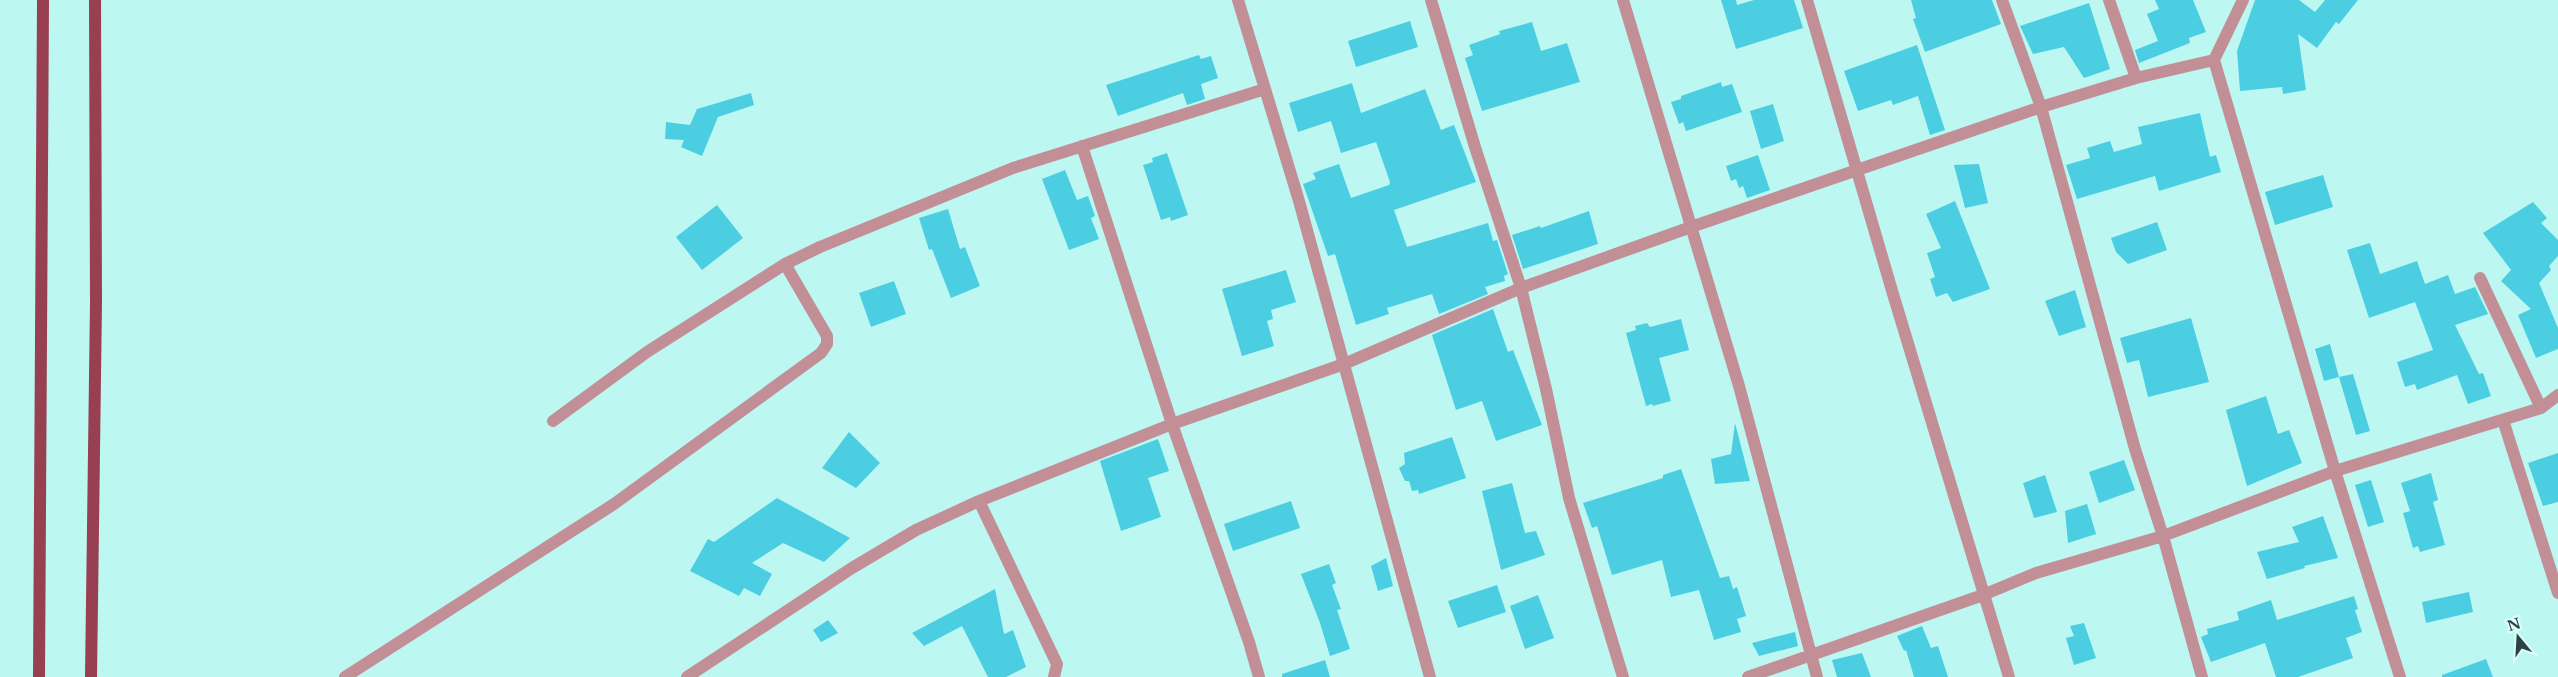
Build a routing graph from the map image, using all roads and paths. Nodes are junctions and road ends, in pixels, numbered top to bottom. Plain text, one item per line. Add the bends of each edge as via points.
1 (43, 0) edge
2 (95, 0) edge
3 (1238, 0) edge
4 (1432, 0) edge
5 (1623, 0) edge
6 (1807, 0) edge
7 (2002, 0) edge
8 (2109, 0) edge
9 (2243, 0) edge
10 (2214, 60) junction
11 (2136, 78) junction
12 (1265, 90) junction
13 (2041, 108) junction
14 (1082, 146) junction
15 (1856, 169) junction
16 (1691, 227) junction
17 (785, 264) junction
18 (2480, 278) dead end
19 (1521, 288) junction
20 (1344, 364) junction
21 (2558, 395) edge
22 (2541, 408) junction
23 (2503, 420) junction
24 (553, 421) dead end
25 (1172, 424) junction
26 (2335, 471) junction
27 (980, 501) junction
28 (2163, 536) junction
29 (2558, 594) edge
30 (1983, 595) junction
31 (1810, 655) junction
32 (39, 677) edge
33 (91, 677) edge
34 (345, 677) edge
35 (687, 677) edge
36 (1054, 677) edge
37 (1259, 677) edge
38 (1430, 677) edge
39 (1623, 677) edge
40 (1748, 677) edge
41 (1817, 677) edge
42 (2009, 677) edge
43 (2202, 677) edge
44 (2400, 677) edge

1 - 32 main road
2 - 33 main road via 96,302
3 - 12 street
4 - 19 street
5 - 16 street
6 - 15 street
7 - 13 street
8 - 11 street
9 - 10 street
10 - 11 street
10 - 26 street
11 - 13 street
12 - 14 street
12 - 20 street
13 - 15 street
13 - 28 street via 2135,449
14 - 17 street via 1013,168 847,235
14 - 25 street
15 - 16 street
15 - 30 street
16 - 19 street
16 - 31 street via 1738,386
17 - 24 street via 647,352
17 - 34 street via 827,336 827,344 821,353 614,504
18 - 22 street
19 - 20 street
19 - 39 street via 1569,498
20 - 25 street
20 - 38 street
21 - 22 street
22 - 23 street
23 - 26 street
23 - 29 street
25 - 27 street
25 - 37 street
26 - 28 street
26 - 44 street
27 - 35 street via 916,530 852,568
27 - 36 street via 1057,664
28 - 30 street via 2036,573
28 - 43 street
30 - 31 street
30 - 42 street
31 - 40 street
31 - 41 street

